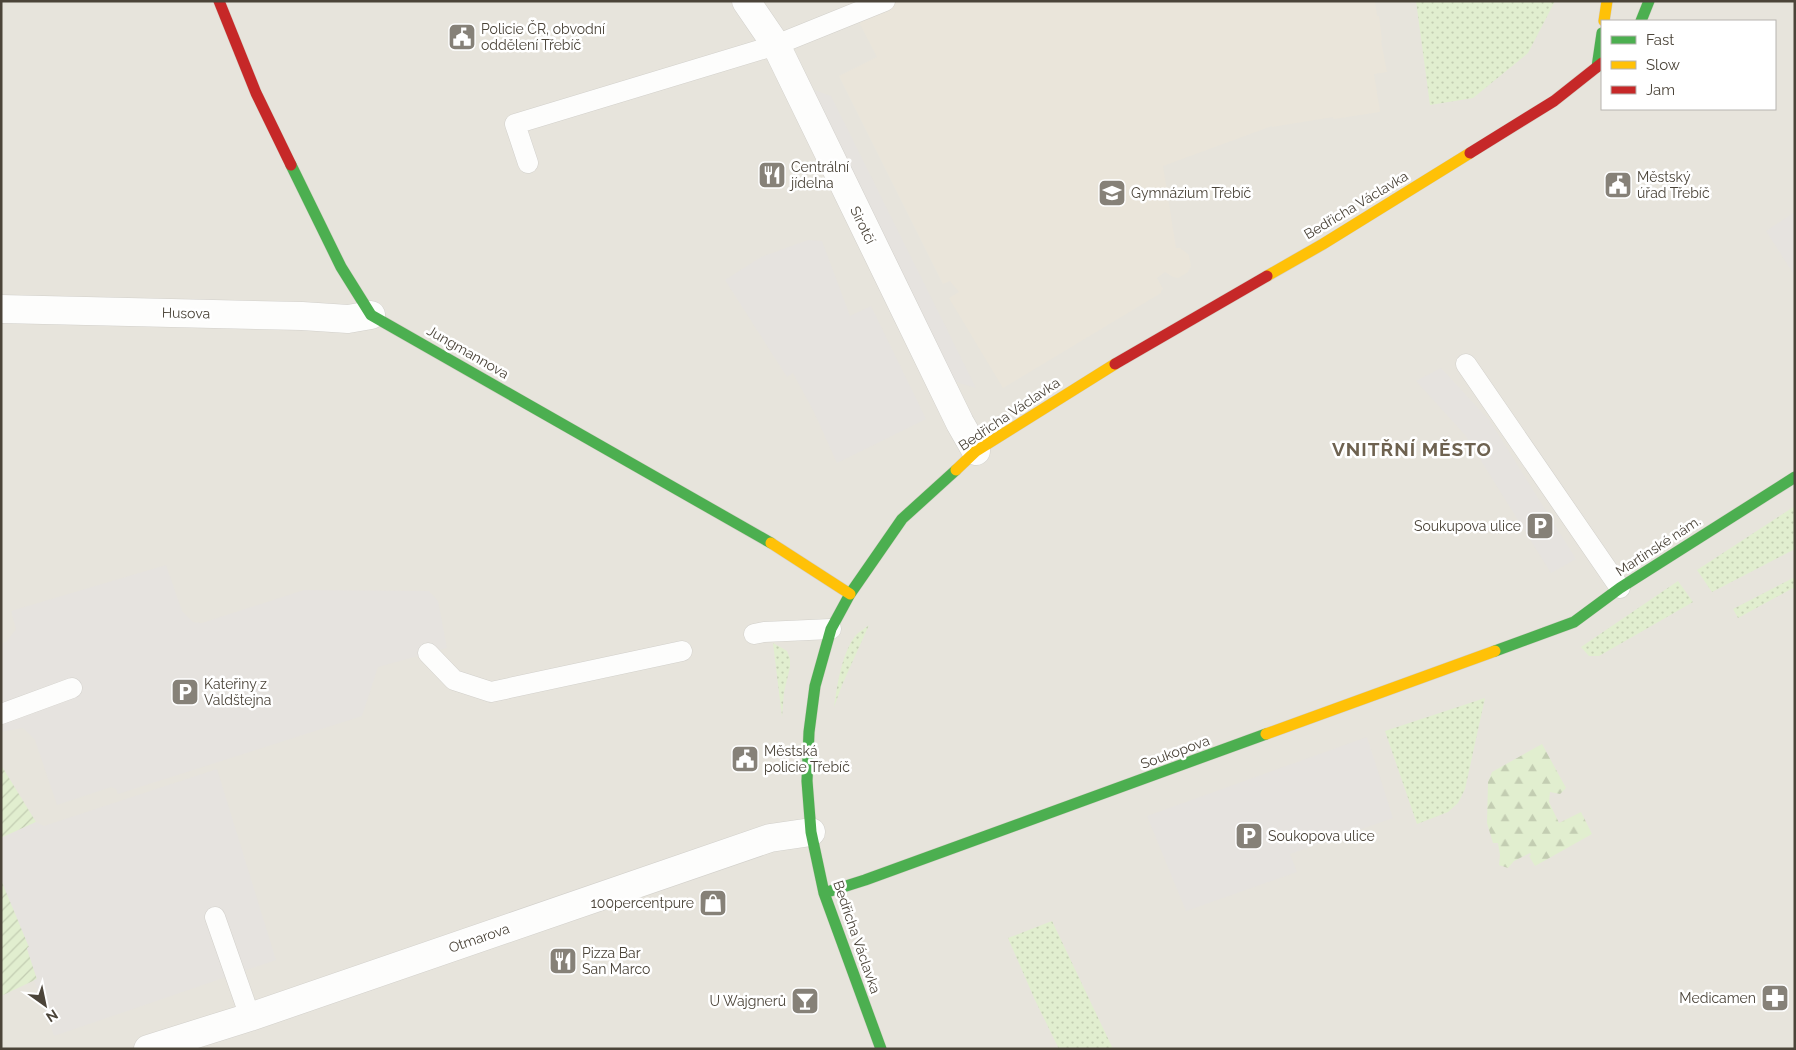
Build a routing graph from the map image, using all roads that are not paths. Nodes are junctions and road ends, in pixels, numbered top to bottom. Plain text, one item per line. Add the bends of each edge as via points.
1 (219, 1) edge
2 (746, 1) edge
3 (885, 1) edge
4 (1607, 1) edge
5 (1649, 1) edge
6 (1604, 20) edge
7 (1641, 20) edge
8 (776, 45) junction
9 (1601, 49) edge
10 (1600, 65) edge
11 (528, 163) dead end
12 (1, 309) edge
13 (371, 315) junction
14 (1466, 364) dead end
15 (976, 451) junction
16 (1795, 477) edge
17 (1620, 588) junction
18 (850, 594) junction
19 (831, 629) junction
20 (754, 634) dead end
21 (1537, 636) joint
22 (682, 651) dead end
23 (428, 653) dead end
24 (72, 688) dead end
25 (1, 714) edge
26 (811, 832) junction
27 (824, 893) junction
28 (215, 917) dead end
29 (250, 1017) junction
30 (148, 1049) edge
31 (881, 1049) edge

1 - 13 street, Jungmannova via 260,101 341,267
2 - 8 street, Sirotčí
3 - 8 lane
4 - 6 street
5 - 7 street
8 - 11 lane via 515,124
8 - 15 street, Sirotčí
9 - 10 street
10 - 15 street, Bedřicha Václavka via 1554,101 1348,229 1100,372
12 - 13 street, Husova via 348,319
13 - 18 street, Jungmannova via 778,547
14 - 17 lane
15 - 18 street, Bedřicha Václavka via 902,520
16 - 17 street, Martinské nám.
17 - 21 street, Martinské nám. via 1574,622
18 - 19 street, Bedřicha Václavka
19 - 20 lane
19 - 26 street, Bedřicha Václavka via 816,686 809,732
21 - 27 street, Soukopova
22 - 23 lane via 491,692 454,680
24 - 25 lane
26 - 27 street, Bedřicha Václavka
26 - 29 street, Otmarova via 770,838
27 - 31 street, Bedřicha Václavka
28 - 29 lane
29 - 30 street, Otmarova

